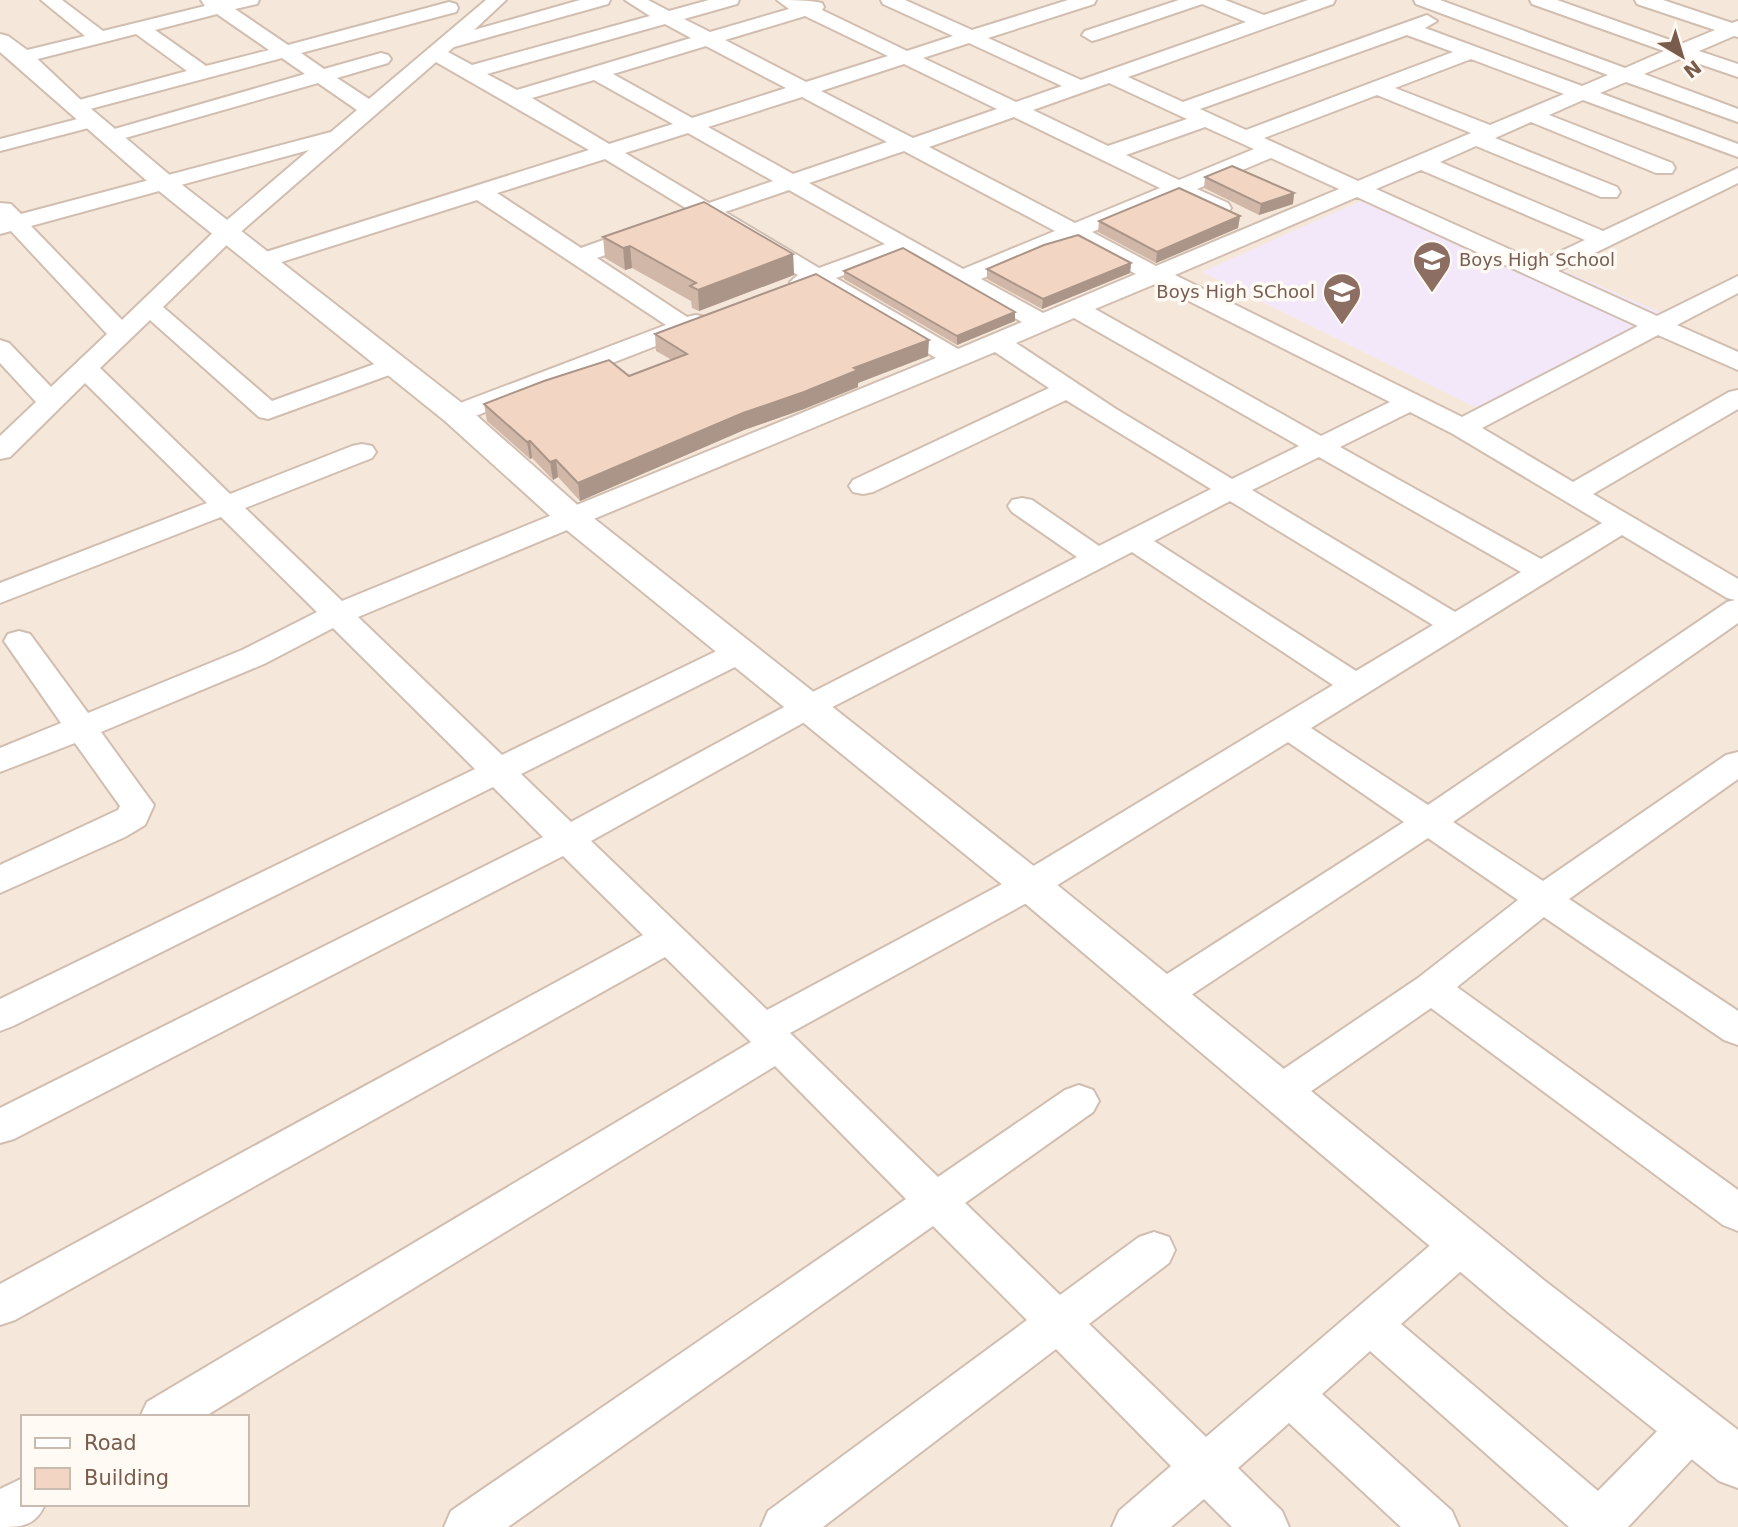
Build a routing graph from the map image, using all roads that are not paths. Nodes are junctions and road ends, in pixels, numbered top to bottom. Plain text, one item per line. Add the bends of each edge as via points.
1 (50, 0) edge
2 (250, 0) edge
3 (497, 0) edge
4 (601, 0) edge
5 (634, 0) edge
6 (730, 0) edge
7 (786, 0) edge
8 (837, 0) edge
9 (890, 0) edge
10 (1087, 0) edge
11 (1197, 0) edge
12 (1208, 0) edge
13 (1326, 0) edge
14 (1423, 0) edge
15 (1539, 0) edge
16 (1644, 0) edge
17 (215, 4) edge
18 (441, 4) edge
19 (1012, 5) dead end
20 (806, 10) junction
21 (1453, 11) junction
22 (1036, 16) junction
23 (667, 18) junction
24 (471, 21) junction
25 (1264, 22) junction
26 (140, 28) junction
27 (1406, 28) junction
28 (1736, 29) edge
29 (1092, 35) dead end
30 (970, 37) junction
31 (100, 38) junction
32 (708, 39) junction
33 (440, 48) junction
34 (8, 49) edge
35 (1682, 51) junction
36 (286, 52) junction
37 (1472, 52) junction
38 (908, 56) junction
39 (381, 60) dead end
40 (1738, 71) edge
41 (470, 72) junction
42 (203, 73) junction
43 (597, 73) junction
44 (1627, 75) junction
45 (322, 76) junction
46 (1110, 76) junction
47 (1080, 87) junction
48 (1377, 88) junction
49 (803, 90) junction
50 (1582, 93) junction
51 (515, 97) junction
52 (370, 108) junction
53 (1182, 109) junction
54 (1016, 110) junction
55 (1531, 115) junction
56 (1738, 116) edge
57 (1205, 120) junction
58 (93, 121) junction
59 (692, 125) junction
60 (340, 135) junction
61 (1484, 136) junction
62 (1245, 138) junction
63 (0, 145) edge
64 (909, 145) junction
65 (1271, 150) junction
66 (1738, 151) edge
67 (605, 152) junction
68 (1107, 153) junction
69 (1422, 162) junction
70 (1664, 168) dead end
71 (1738, 175) edge
72 (163, 181) junction
73 (794, 182) junction
74 (1179, 188) junction
75 (1358, 189) junction
76 (480, 192) junction
77 (1609, 192) dead end
78 (705, 211) junction
79 (5, 218) edge
80 (1264, 229) junction
81 (228, 231) junction
82 (1074, 231) junction
83 (1604, 240) junction
84 (906, 245) junction
85 (579, 257) junction
86 (261, 261) junction
87 (1539, 271) junction
88 (1156, 275) junction
89 (814, 277) junction
90 (962, 278) junction
91 (1738, 283) edge
92 (775, 292) edge
93 (149, 307) junction
94 (1076, 309) junction
95 (723, 312) edge
96 (1042, 323) junction
97 (1658, 325) junction
98 (684, 326) junction
99 (121, 334) junction
100 (997, 342) junction
101 (0, 348) edge
102 (956, 359) junction
103 (1738, 362) edge
104 (394, 365) junction
105 (85, 368) junction
106 (1068, 389) junction
107 (1738, 398) edge
108 (50, 402) junction
109 (1411, 402) junction
110 (456, 414) junction
111 (1462, 428) junction
112 (1320, 448) junction
113 (0, 451) edge
114 (362, 452) dead end
115 (863, 486) dead end
116 (1231, 490) junction
117 (1573, 494) junction
118 (226, 505) junction
119 (1022, 506) dead end
120 (570, 516) junction
121 (1622, 523) junction
122 (1133, 540) junction
123 (1097, 558) junction
124 (1544, 573) junction
125 (1738, 592) edge
126 (0, 594) edge
127 (1738, 609) edge
128 (338, 614) junction
129 (1457, 626) junction
130 (19, 641) dead end
131 (740, 652) junction
132 (1357, 686) junction
133 (808, 707) junction
134 (81, 726) junction
135 (1289, 728) junction
136 (0, 761) edge
137 (1738, 763) edge
138 (498, 770) junction
139 (1428, 822) junction
140 (568, 839) junction
141 (0, 880) edge
142 (1030, 885) junction
143 (1544, 899) junction
144 (669, 938) junction
145 (1431, 988) junction
146 (1163, 995) junction
147 (0, 1016) edge
148 (1738, 1029) edge
149 (770, 1038) junction
150 (1280, 1092) junction
151 (1079, 1101) dead end
152 (0, 1126) edge
153 (935, 1200) junction
154 (1738, 1213) edge
155 (1462, 1244) junction
156 (1154, 1250) dead end
157 (0, 1307) edge
158 (1057, 1321) junction
159 (1370, 1324) junction
160 (1290, 1394) junction
161 (166, 1415) edge
162 (1692, 1427) junction
163 (1738, 1463) edge
164 (1205, 1468) junction
165 (21, 1502) edge
166 (0, 1515) edge
167 (1598, 1525) edge
168 (468, 1527) edge
169 (785, 1527) edge
170 (1136, 1527) edge
171 (1265, 1527) edge
172 (1435, 1527) edge

1 - 31 street
2 - 17 street
3 - 24 street
4 - 33 street
5 - 23 street
6 - 23 street
7 - 20 street
8 - 20 street
9 - 30 street
10 - 22 street
11 - 29 street
12 - 25 street
13 - 25 street
14 - 21 street
15 - 35 street
16 - 28 street
17 - 26 street
17 - 36 street
18 - 24 street
18 - 36 street
19 - 22 street
20 - 32 street
20 - 38 street
21 - 27 street
21 - 44 street
22 - 30 street
23 - 32 street
23 - 41 street
24 - 33 street
25 - 46 street
26 - 31 street
26 - 42 street
27 - 37 street
27 - 53 street
28 - 35 street
30 - 38 street
30 - 47 street
31 - 34 street
32 - 43 street
32 - 49 street
33 - 41 street
33 - 52 street
34 - 58 street
35 - 40 street
35 - 44 street
36 - 42 street
36 - 45 street
37 - 48 street
37 - 50 street
38 - 49 street
38 - 54 street
39 - 45 street
41 - 51 street
42 - 58 street
43 - 51 street
43 - 59 street
44 - 50 street
44 - 56 street
45 - 52 street
45 - 58 street
46 - 47 street
46 - 53 street
47 - 54 street
48 - 61 street
48 - 62 street
49 - 59 street
49 - 64 street
50 - 55 street
50 - 66 street
51 - 67 street
52 - 60 street
53 - 57 street
54 - 64 street
54 - 68 street
55 - 61 street
55 - 70 street
57 - 62 street
57 - 68 street
58 - 63 street
58 - 72 street
59 - 67 street
59 - 73 street
60 - 72 street
60 - 81 street
61 - 69 street
61 - 77 street
62 - 65 street
64 - 73 street
64 - 82 street
65 - 74 street
65 - 75 street
67 - 76 street
67 - 78 street
68 - 74 street
69 - 75 street
69 - 83 street
71 - 83 street
72 - 79 street
72 - 81 street
73 - 78 street
73 - 84 street
74 - 80 street
74 - 82 street
75 - 80 street
75 - 87 street
76 - 85 street
76 - 86 street
78 - 85 street
78 - 89 street
79 - 99 street
80 - 88 street
81 - 86 street
81 - 93 street
82 - 88 street
82 - 90 street
83 - 87 street
84 - 89 street
84 - 90 street
85 - 98 street
86 - 104 street
87 - 97 street
88 - 94 street
88 - 109 street
89 - 92 street
89 - 102 street
90 - 96 street
91 - 97 street
93 - 99 street
93 - 104 street via 268,411
94 - 96 street
94 - 112 street
95 - 98 street
96 - 100 street
97 - 103 street
97 - 111 street
98 - 110 street
99 - 105 street
100 - 102 street
100 - 106 street
101 - 108 street
102 - 120 street
104 - 110 street
105 - 108 street
105 - 118 street
106 - 115 street
106 - 116 street
107 - 117 street
108 - 113 street
109 - 111 street
109 - 112 street
110 - 120 street
111 - 117 street
112 - 116 street
112 - 124 street
114 - 118 street
116 - 122 street
116 - 129 street
117 - 121 street
118 - 126 street
118 - 128 street
119 - 123 street
120 - 128 street
120 - 131 street
121 - 124 street
121 - 125 street
122 - 123 street
122 - 132 street
123 - 133 street
124 - 129 street
127 - 139 street
128 - 134 street via 253,657
128 - 138 street
129 - 132 street
130 - 134 street
131 - 133 street
131 - 138 street
132 - 135 street
133 - 140 street
133 - 142 street
134 - 136 street
134 - 141 street via 137,805 133,817
135 - 139 street
135 - 142 street
137 - 143 street
138 - 140 street
138 - 147 street
139 - 143 street
139 - 146 street
140 - 144 street
140 - 152 street
142 - 146 street
142 - 149 street
143 - 145 street
143 - 148 street
144 - 149 street
144 - 157 street
145 - 150 street
145 - 154 street
146 - 150 street
149 - 153 street
149 - 161 street
150 - 155 street
151 - 153 street
153 - 158 street
153 - 168 street
155 - 159 street
155 - 162 street
156 - 158 street
158 - 164 street
158 - 169 street
159 - 160 street
159 - 167 street
160 - 164 street
160 - 172 street
162 - 163 street
162 - 167 street
164 - 170 street
164 - 171 street
165 - 166 street

